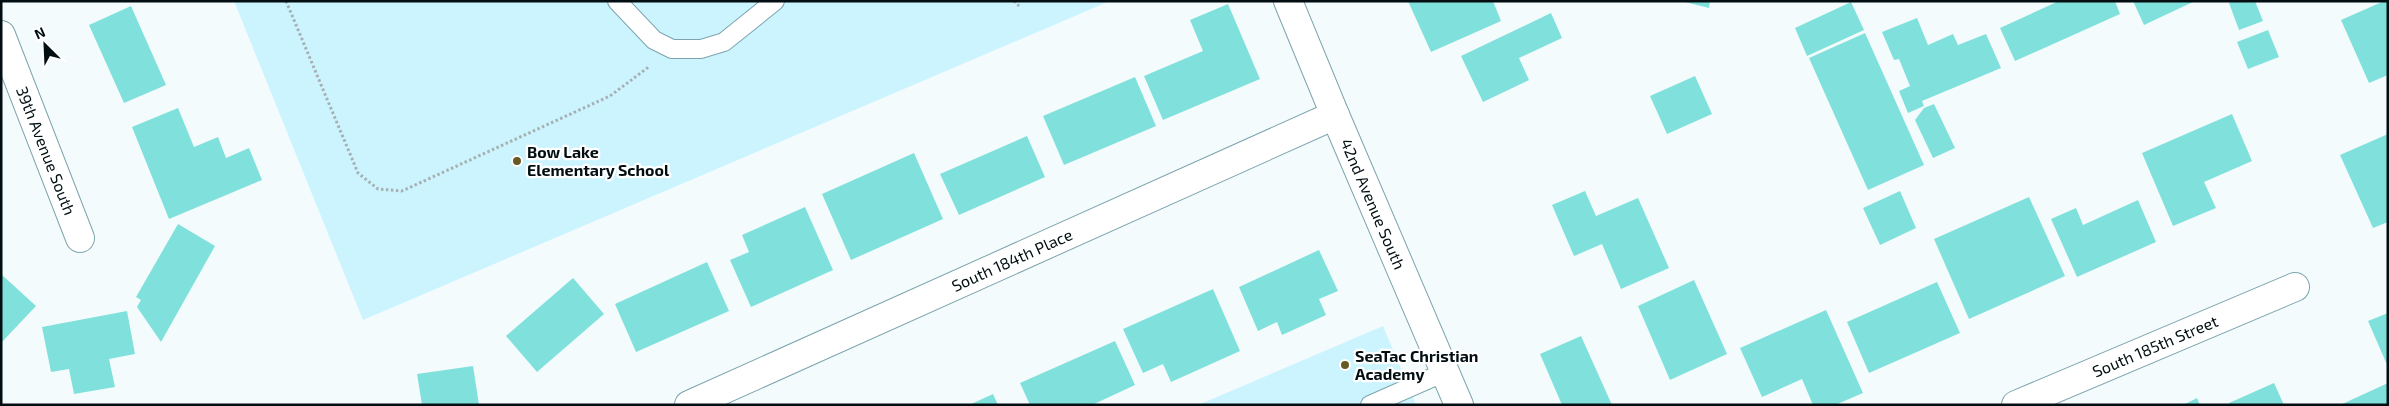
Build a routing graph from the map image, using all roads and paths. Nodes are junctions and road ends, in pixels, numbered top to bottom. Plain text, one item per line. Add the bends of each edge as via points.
1 (286, 1) edge
2 (616, 1) edge
3 (775, 1) edge
4 (1014, 1) edge
5 (1288, 1) edge
6 (1019, 6) dead end
7 (1, 35) edge
8 (672, 49) junction
9 (1335, 116) junction
10 (80, 238) dead end
11 (2295, 287) dead end
12 (1445, 372) junction
13 (689, 405) edge
14 (1370, 405) edge
15 (1460, 405) edge
16 (2016, 405) edge

1 - 8 path via 358,173 378,189 402,191 610,96
2 - 8 lane via 654,40
3 - 8 lane via 724,42 701,49
4 - 6 path
5 - 9 street, 42nd Avenue South
7 - 10 street, 39th Avenue South
9 - 12 street, 42nd Avenue South
9 - 13 street, South 184th Place
11 - 16 street, South 185th Street
12 - 14 lane
12 - 15 street, 42nd Avenue South

